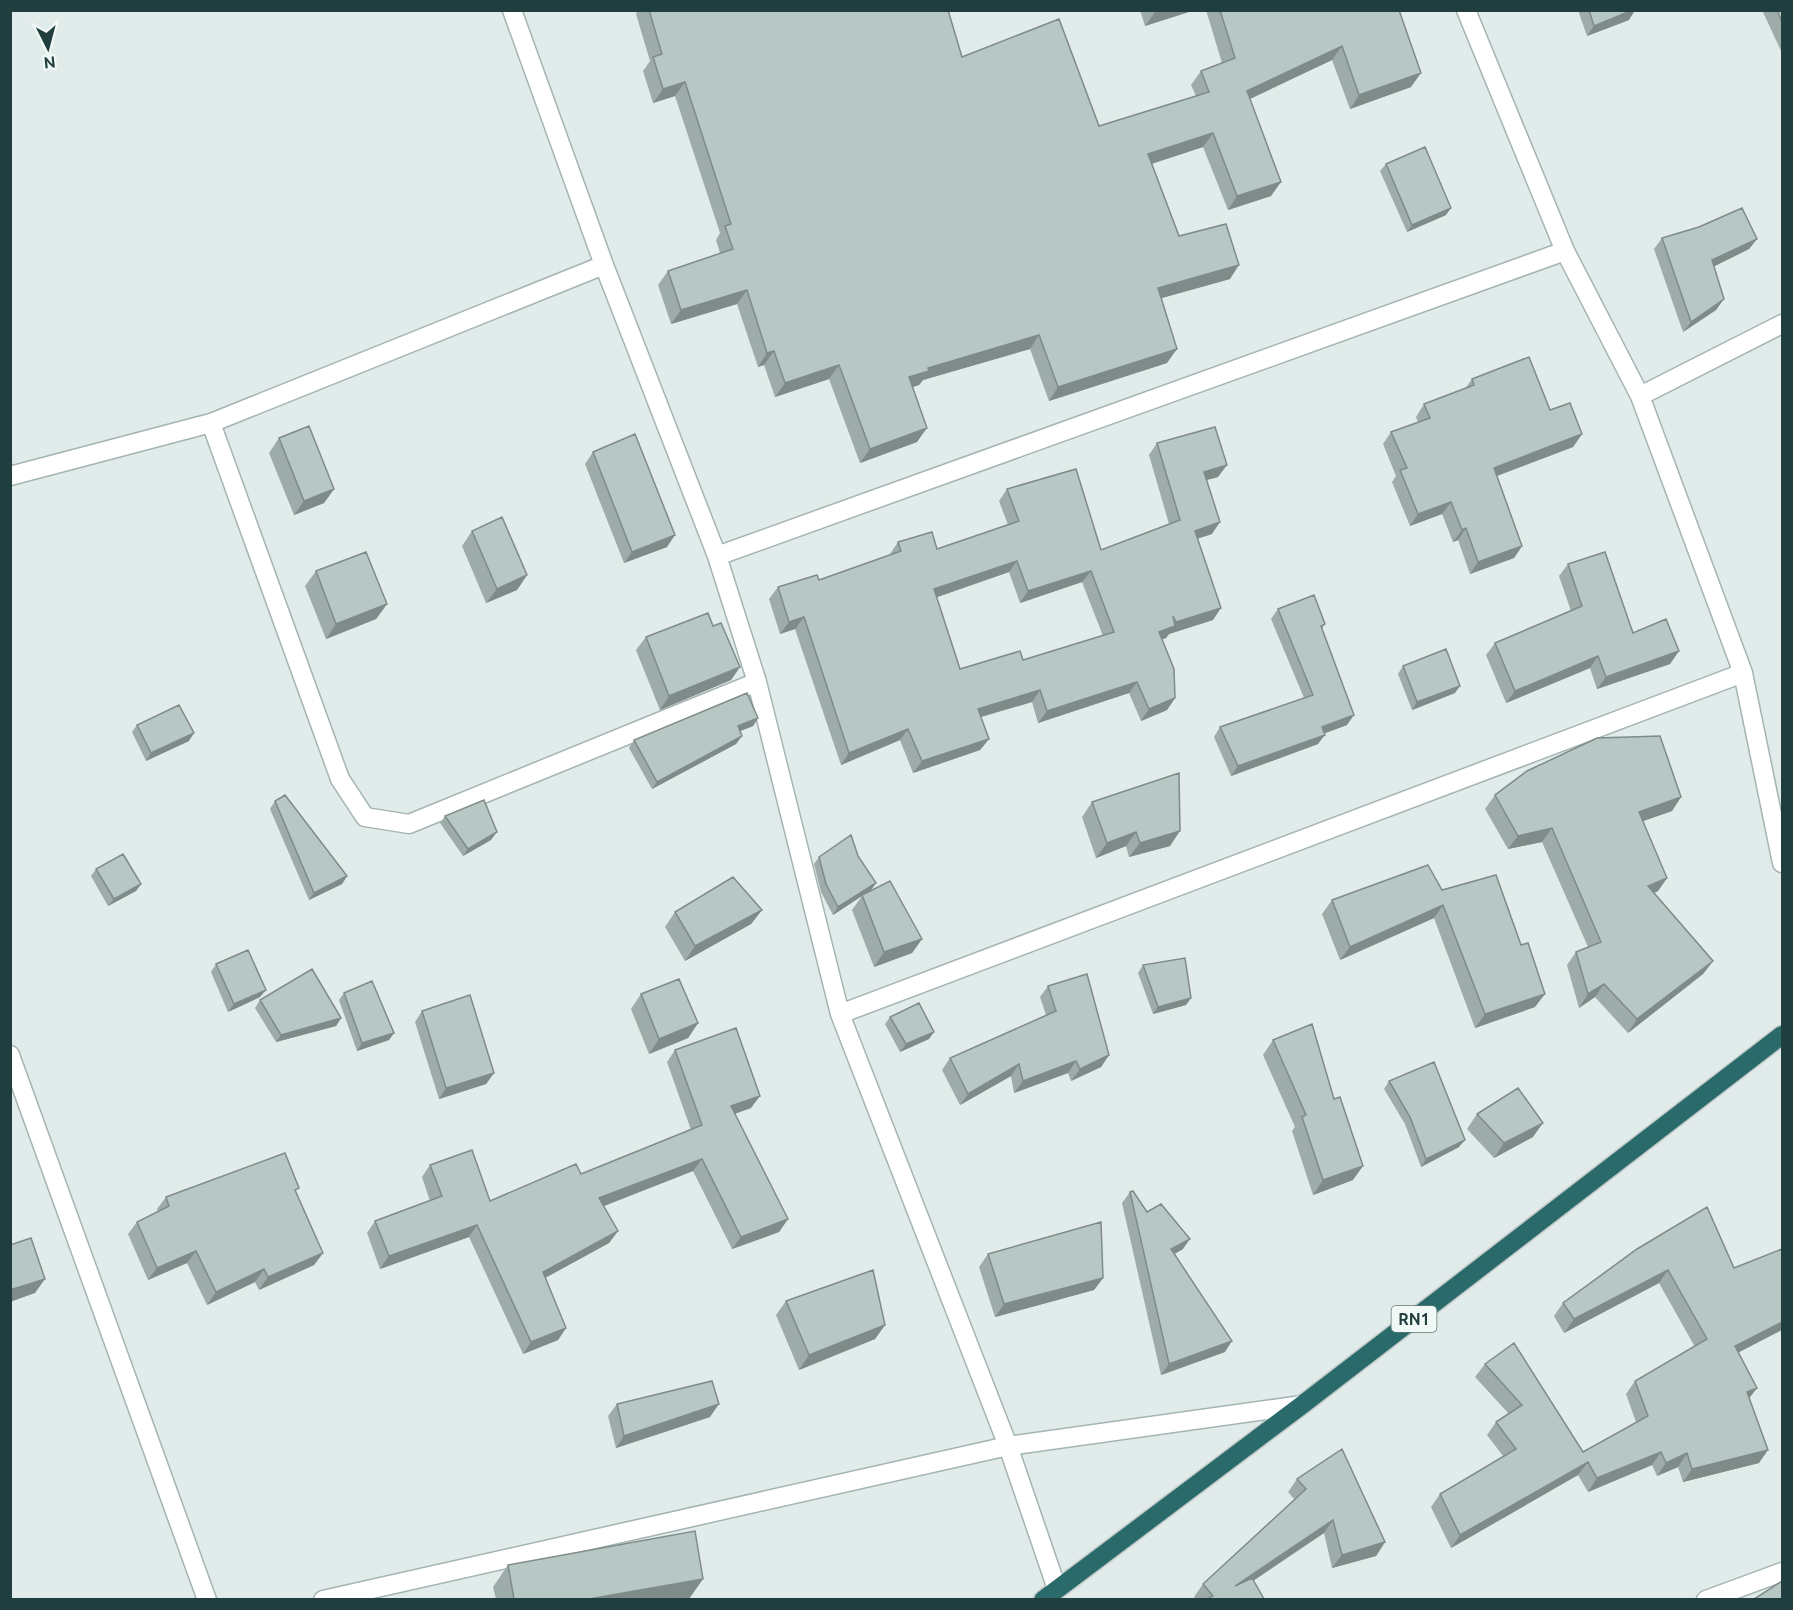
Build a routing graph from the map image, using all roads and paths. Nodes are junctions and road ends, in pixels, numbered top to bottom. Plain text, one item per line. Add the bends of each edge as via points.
1 (512, 10) edge
2 (1466, 10) edge
3 (1565, 251) junction
4 (604, 265) junction
5 (1782, 324) edge
6 (1640, 396) junction
7 (211, 423) junction
8 (10, 476) edge
9 (717, 556) junction
10 (1743, 673) junction
11 (757, 682) junction
12 (1782, 863) edge
13 (840, 1014) junction
14 (1782, 1035) edge
15 (10, 1055) edge
16 (1302, 1405) junction
17 (1008, 1446) junction
18 (1782, 1572) edge
19 (1050, 1594) edge
20 (207, 1599) edge
21 (323, 1599) edge
22 (1706, 1599) edge

1 - 4 street
2 - 3 street
3 - 6 street
3 - 9 street
4 - 7 street
4 - 9 street
5 - 6 street
6 - 10 street
7 - 8 street
7 - 11 street via 340,779 365,816 409,824
9 - 11 street
10 - 12 street
10 - 13 street
11 - 13 street
13 - 17 street
14 - 16 highway, RN1
15 - 20 street
16 - 17 street
16 - 19 highway, RN1
17 - 19 street
17 - 21 street
18 - 22 street

